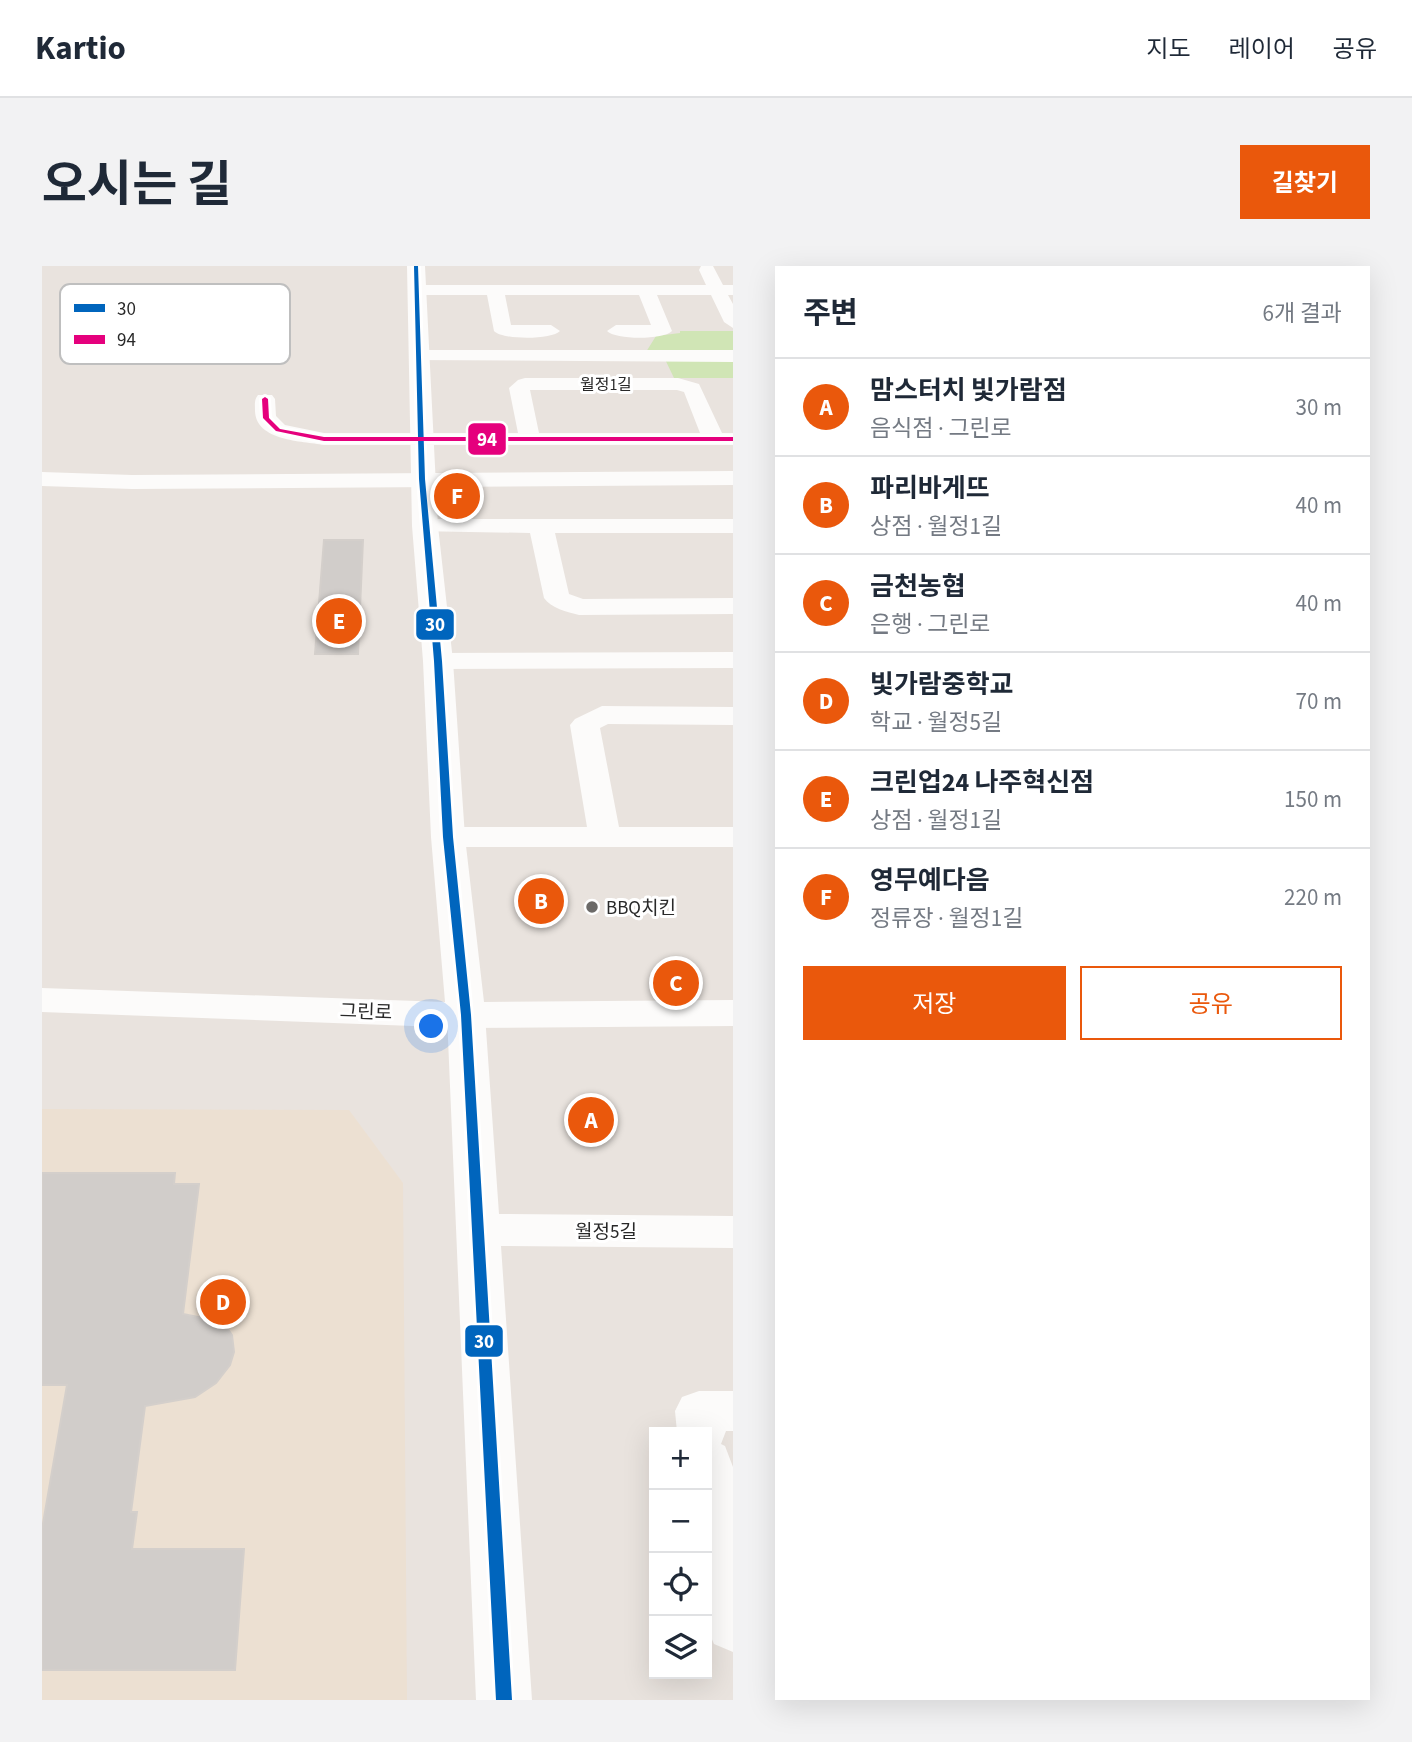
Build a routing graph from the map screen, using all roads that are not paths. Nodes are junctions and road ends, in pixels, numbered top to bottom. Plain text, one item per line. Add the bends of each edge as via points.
1 (705, 266) edge
2 (417, 278) edge
3 (495, 289) junction
4 (646, 290) junction
5 (725, 290) edge
6 (733, 322) edge
7 (570, 331) dead end
8 (596, 331) dead end
9 (418, 356) junction
10 (733, 356) edge
11 (265, 399) dead end
12 (530, 439) junction
13 (724, 439) edge
14 (421, 440) junction
15 (733, 478) edge
16 (42, 479) edge
17 (422, 479) junction
18 (425, 526) junction
19 (733, 526) edge
20 (541, 527) junction
21 (733, 606) edge
22 (733, 660) edge
23 (438, 661) junction
24 (733, 716) edge
25 (448, 837) junction
26 (605, 837) junction
27 (733, 837) edge
28 (42, 1000) edge
29 (733, 1013) edge
30 (466, 1015) junction
31 (478, 1230) junction
32 (733, 1232) edge
33 (712, 1490) edge
34 (733, 1626) edge
35 (504, 1700) edge

1 - 5 street
2 - 3 street
2 - 9 street
3 - 4 street
3 - 7 street via 503,331
4 - 5 street
4 - 8 street via 663,331
5 - 6 street
9 - 10 street
9 - 14 street
11 - 14 street, 월정1길 via 266,418 289,433 324,439
12 - 13 street, 월정1길
12 - 13 street, 월정1길 via 519,388 525,384 678,384 692,388
12 - 14 street, 월정1길
14 - 17 street
15 - 17 street
16 - 17 street
17 - 18 street
18 - 20 street
18 - 23 street
19 - 20 street
20 - 21 street via 557,598 579,607
22 - 23 street
23 - 25 street
24 - 26 street via 602,715 585,725
25 - 26 street
25 - 30 street
26 - 27 street
28 - 30 street, 그린로
29 - 30 street, 그린로
30 - 31 street
31 - 32 street, 월정5길
31 - 35 street
33 - 34 street

